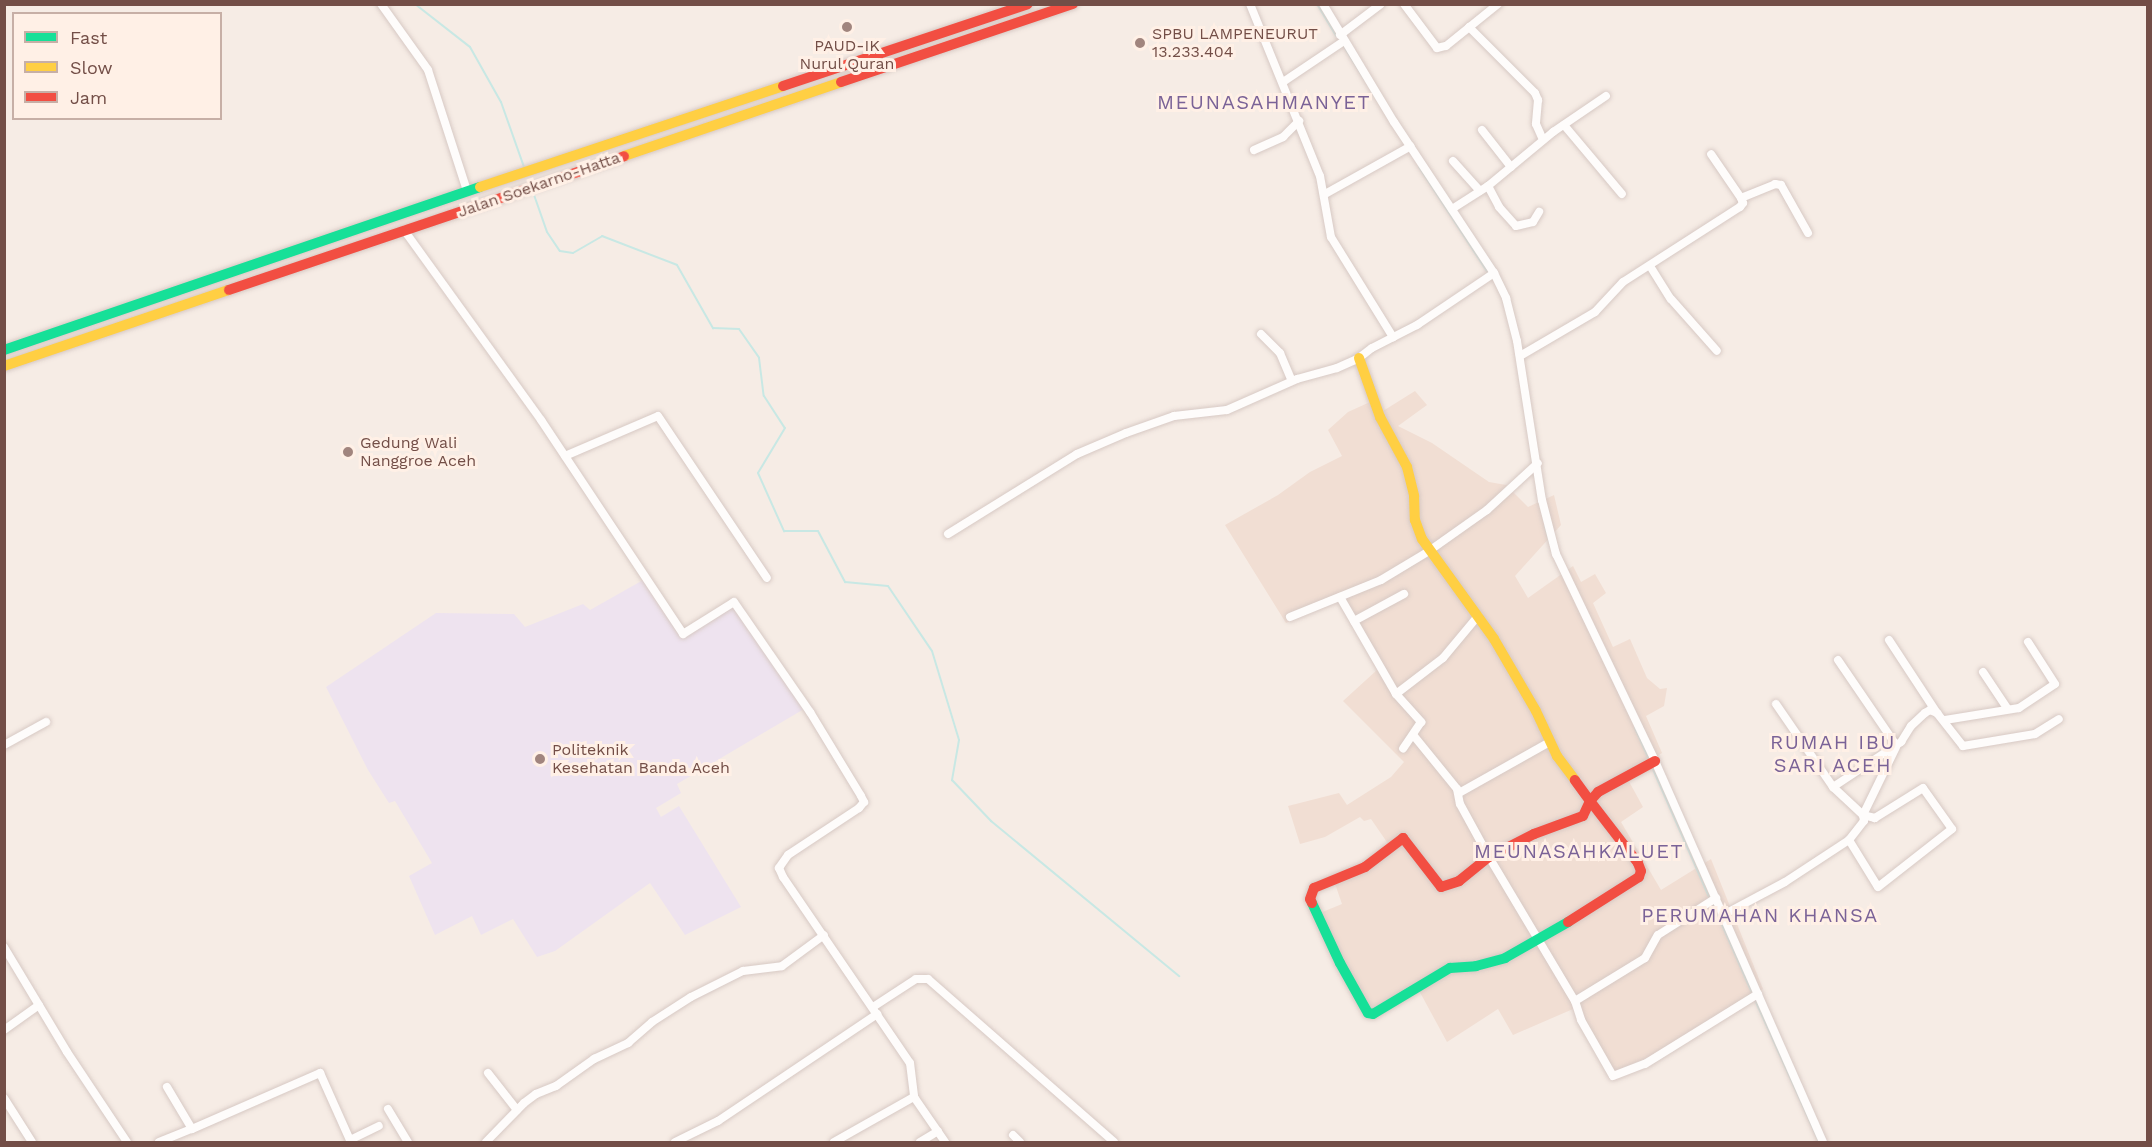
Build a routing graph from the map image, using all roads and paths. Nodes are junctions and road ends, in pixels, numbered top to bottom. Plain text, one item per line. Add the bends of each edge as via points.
1 (381, 4) edge
2 (1028, 4) edge
3 (1073, 4) edge
4 (1250, 4) edge
5 (1323, 4) edge
6 (1381, 4) edge
7 (1404, 4) edge
8 (1498, 4) edge
9 (972, 24) junction
10 (1469, 27) junction
11 (977, 38) junction
12 (1340, 41) junction
13 (1283, 82) junction
14 (1606, 96) dead end
15 (1299, 121) junction
16 (1564, 124) junction
17 (1482, 130) dead end
18 (1543, 140) junction
19 (1407, 148) junction
20 (1254, 150) dead end
21 (1711, 154) dead end
22 (1453, 161) dead end
23 (1511, 167) junction
24 (1484, 189) junction
25 (467, 191) junction
26 (1325, 194) junction
27 (1622, 194) dead end
28 (1741, 198) junction
29 (1452, 209) junction
30 (1539, 212) dead end
31 (404, 230) junction
32 (1808, 233) dead end
33 (1650, 266) junction
34 (1490, 275) junction
35 (1262, 334) dead end
36 (1393, 337) junction
37 (4, 350) edge
38 (1717, 351) dead end
39 (1520, 356) junction
40 (1359, 358) junction
41 (4, 366) edge
42 (1292, 381) junction
43 (565, 456) junction
44 (1538, 463) junction
45 (948, 534) dead end
46 (1429, 551) junction
47 (767, 578) dead end
48 (1404, 594) dead end
49 (1340, 597) junction
50 (1478, 616) junction
51 (1290, 617) dead end
52 (1354, 621) junction
53 (1889, 640) dead end
54 (2028, 642) dead end
55 (1838, 660) dead end
56 (1983, 672) dead end
57 (1396, 694) junction
58 (1776, 705) dead end
59 (2007, 708) junction
60 (1937, 713) junction
61 (2060, 718) dead end
62 (1945, 720) junction
63 (46, 722) dead end
64 (1414, 736) junction
65 (1550, 742) junction
66 (4, 745) edge
67 (1896, 745) junction
68 (1403, 749) dead end
69 (1651, 763) junction
70 (1833, 787) junction
71 (1459, 793) junction
72 (1590, 801) junction
73 (1863, 815) junction
74 (1848, 840) junction
75 (1489, 857) junction
76 (1712, 900) junction
77 (1723, 915) junction
78 (824, 935) junction
79 (1538, 939) junction
80 (4, 947) edge
81 (1758, 994) junction
82 (1575, 1001) junction
83 (39, 1005) junction
84 (875, 1010) junction
85 (4, 1030) edge
86 (488, 1073) dead end
87 (167, 1087) dead end
88 (914, 1097) junction
89 (4, 1098) edge
90 (388, 1109) dead end
91 (517, 1110) junction
92 (379, 1126) dead end
93 (192, 1129) junction
94 (938, 1131) junction
95 (1013, 1135) dead end
96 (350, 1141) edge
97 (32, 1143) edge
98 (127, 1143) edge
99 (159, 1143) edge
100 (408, 1143) edge
101 (486, 1143) edge
102 (675, 1143) edge
103 (834, 1143) edge
104 (920, 1143) edge
105 (945, 1143) edge
106 (1020, 1143) edge
107 (1114, 1143) edge
108 (1823, 1143) edge

1 - 25 street via 428,70
2 - 9 main road, Jalan Soekarno-Hatta
3 - 11 main road, Jalan Soekarno-Hatta
4 - 13 street
5 - 12 street
6 - 12 street
7 - 10 street via 1437,48 1446,46
8 - 10 street
9 - 11 main road
9 - 25 main road, Jalan Soekarno-Hatta
10 - 18 street via 1535,93 1536,124
11 - 31 main road, Jalan Soekarno-Hatta
12 - 13 street
12 - 19 street
13 - 15 street
14 - 16 street
15 - 20 street via 1283,137
15 - 26 street
16 - 18 street
16 - 27 street
17 - 23 street
18 - 23 street
19 - 26 street
19 - 29 street
21 - 28 street
22 - 24 street
23 - 24 street
24 - 29 street
24 - 30 street via 1516,226 1533,222
25 - 37 main road, Jalan Soekarno-Hatta
26 - 36 street via 1331,237
28 - 32 street via 1781,185
28 - 33 street via 1740,207
29 - 34 street
31 - 41 main road, Jalan Soekarno-Hatta
31 - 43 street
33 - 38 street via 1671,298
33 - 39 street via 1619,285 1595,312
34 - 36 street
34 - 39 street via 1506,297
35 - 42 street via 1280,353
36 - 40 street
39 - 44 street
40 - 42 street
40 - 46 main road via 1380,417 1407,467 1417,530
42 - 45 street via 1227,410 1174,416 1077,454
43 - 47 street via 658,416
43 - 78 street via 683,634 734,602 810,712 861,796 864,802 859,808 788,855 779,868
44 - 46 street via 1487,510
44 - 69 street via 1542,500 1556,554
46 - 49 street via 1381,580
46 - 50 main road
48 - 52 street
49 - 51 street
49 - 52 street
50 - 57 street via 1443,658
50 - 65 main road via 1536,711
52 - 57 street
53 - 60 street
54 - 59 street via 2055,684 2019,708
55 - 67 street
56 - 59 street
57 - 64 street via 1421,722
58 - 70 street
59 - 62 street
60 - 62 street
60 - 67 street via 1925,713
61 - 62 street via 2035,734 1963,746
63 - 66 street
64 - 68 street
64 - 71 street
65 - 71 street
65 - 72 main road
67 - 70 street
67 - 73 street
69 - 72 main road via 1598,792
69 - 76 street
70 - 73 street
71 - 75 street via 1460,804
72 - 75 main road via 1587,812 1578,819 1544,830
72 - 79 main road via 1638,863 1641,874
73 - 74 street via 1864,821
73 - 74 street via 1875,818 1923,788 1952,829 1878,887
74 - 77 street via 1785,882
75 - 79 street
75 - 79 main road via 1459,881 1441,887 1401,838 1365,867 1314,888 1311,898 1368,1013 1373,1014 1450,968 1505,958
76 - 77 street
76 - 82 street via 1658,935 1645,958
77 - 81 street
78 - 84 street
78 - 91 street via 782,966 742,971 691,997 628,1043 584,1064
79 - 82 street
80 - 83 street
81 - 82 street via 1645,1064 1613,1076 1581,1020
81 - 108 street
83 - 85 street
83 - 98 street
84 - 88 street via 910,1063
84 - 102 street via 718,1121
84 - 107 street via 916,980 928,979
86 - 91 street
87 - 93 street
88 - 94 street
88 - 103 street
89 - 97 street
90 - 100 street
91 - 101 street
92 - 96 street
93 - 96 street via 320,1072
93 - 99 street
94 - 104 street
94 - 105 street
95 - 106 street

